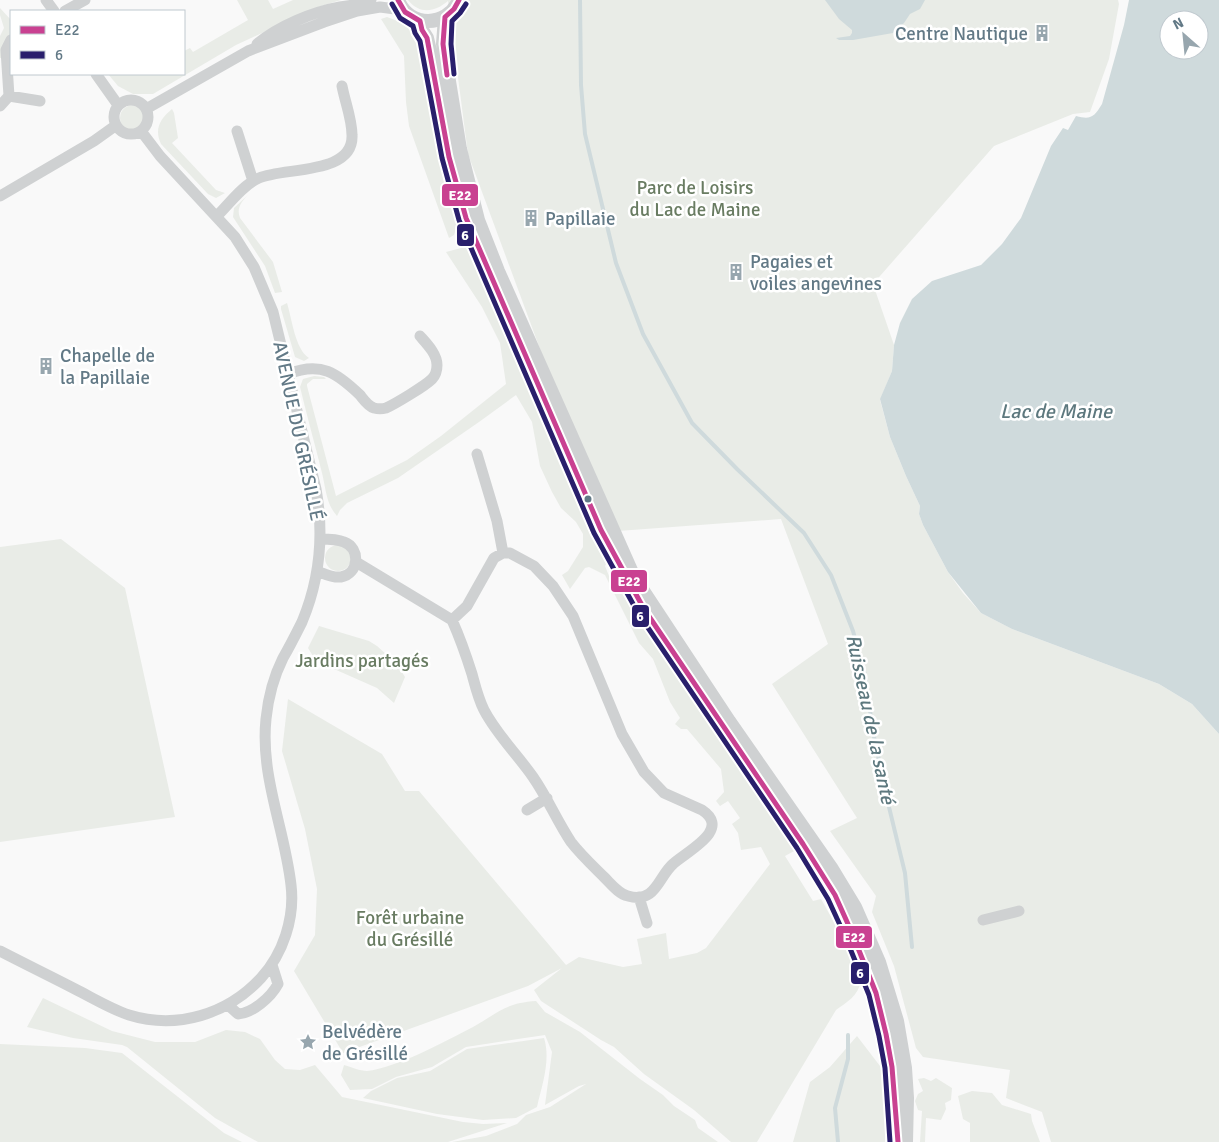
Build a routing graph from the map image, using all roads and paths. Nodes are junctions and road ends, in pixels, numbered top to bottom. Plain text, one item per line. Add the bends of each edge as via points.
1 (85, 0) edge
2 (371, 0) edge
3 (459, 0) edge
4 (400, 5) edge
5 (67, 10) edge
6 (445, 17) junction
7 (420, 21) junction
8 (10, 42) edge
9 (248, 52) junction
10 (97, 75) edge
11 (342, 86) dead end
12 (9, 96) junction
13 (40, 101) dead end
14 (118, 105) junction
15 (0, 106) edge
16 (146, 109) junction
17 (115, 126) junction
18 (236, 131) dead end
19 (141, 132) junction
20 (253, 181) junction
21 (0, 196) edge
22 (217, 216) junction
23 (420, 336) dead end
24 (288, 374) junction
25 (477, 454) dead end
26 (320, 539) junction
27 (503, 553) junction
28 (356, 562) junction
29 (317, 571) junction
30 (452, 620) junction
31 (547, 798) junction
32 (527, 810) dead end
33 (639, 897) junction
34 (1019, 911) dead end
35 (983, 920) dead end
36 (647, 923) dead end
37 (0, 951) edge
38 (272, 965) junction
39 (228, 1005) junction
40 (898, 1067) junction
41 (898, 1142) edge
42 (906, 1142) edge

1 - 5 street
2 - 9 street via 326,10 304,19 273,33
3 - 6 street
4 - 7 street
4 - 9 street via 356,11
6 - 7 street via 431,22
6 - 40 street via 443,44 466,177 483,234 517,315 639,586 832,868 855,907 888,988 897,1021
7 - 40 street via 427,38 449,157 466,218 601,530 644,609 835,895 876,992
8 - 12 street via 6,50
9 - 16 street
10 - 14 street
11 - 20 street via 352,132 352,144 346,154 330,164 272,174
12 - 13 street
12 - 15 street
14 - 16 street via 131,100 140,102
14 - 17 street via 113,115
16 - 19 street via 148,119
17 - 19 street via 127,134
17 - 21 street
18 - 20 street
19 - 22 street, AVENUE DU GRÉSILLÉ
20 - 22 street
22 - 24 street, AVENUE DU GRÉSILLÉ via 243,248 262,284 273,312
23 - 24 street via 437,360 435,375 424,386 385,408 369,405 345,380 332,372 307,368
24 - 26 street, AVENUE DU GRÉSILLÉ via 316,488
25 - 27 street
26 - 28 street via 346,542 354,550
26 - 29 street, AVENUE DU GRÉSILLÉ
27 - 30 street via 494,558 467,606
27 - 33 street via 518,556 534,566 566,604 622,734 647,776 664,793 706,812 711,821 711,831 705,840 672,864 654,891
28 - 29 street via 344,576 332,577
28 - 30 street
29 - 38 street, AVENUE DU GRÉSILLÉ via 313,593 273,685 266,719 268,769 292,886 288,929
30 - 31 street via 484,709 499,735
31 - 32 street
31 - 33 street via 572,842 587,860 621,893
33 - 36 street
34 - 35 street
37 - 39 street, AVENUE DU GRÉSILLÉ via 118,1011 141,1018 185,1019
38 - 39 street, AVENUE DU GRÉSILLÉ via 253,987
38 - 39 street via 278,984 269,995 245,1013 238,1014
40 - 41 street
40 - 42 street via 907,1098

